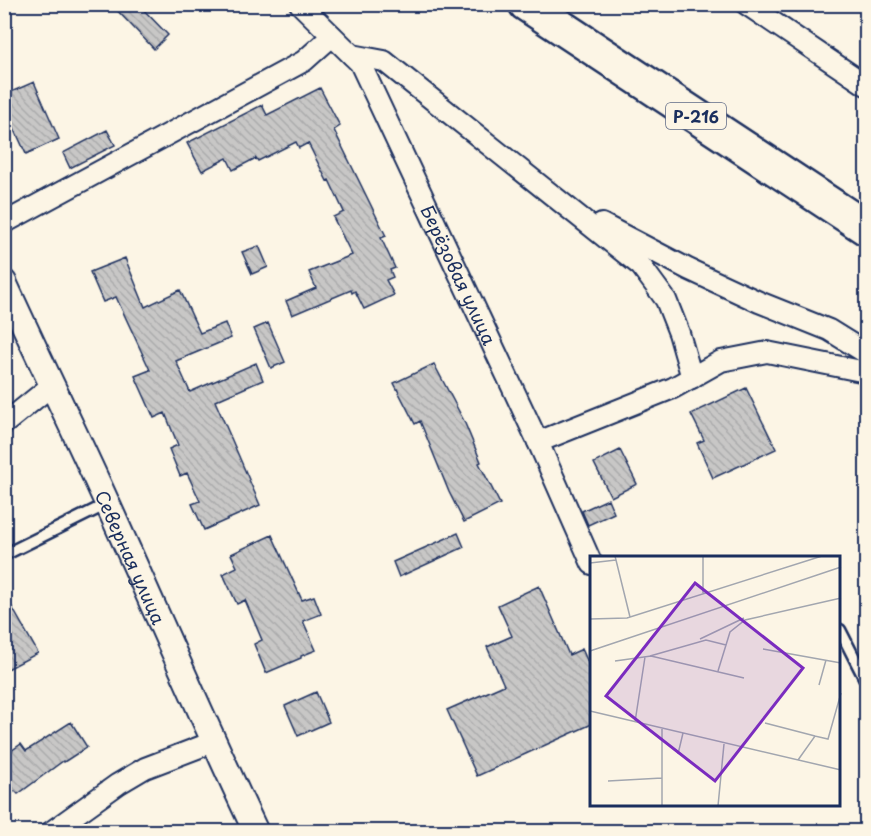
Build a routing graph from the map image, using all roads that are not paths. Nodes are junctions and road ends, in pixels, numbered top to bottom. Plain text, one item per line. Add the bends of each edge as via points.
1 (300, 4) edge
2 (526, 4) edge
3 (746, 4) edge
4 (332, 36) junction
5 (352, 55) junction
6 (863, 78) edge
7 (568, 207) junction
8 (4, 223) edge
9 (867, 228) edge
10 (4, 282) edge
11 (867, 353) edge
12 (867, 372) edge
13 (692, 378) junction
14 (51, 386) junction
15 (4, 424) edge
16 (538, 442) junction
17 (107, 504) junction
18 (4, 555) edge
19 (590, 559) edge
20 (841, 632) edge
21 (867, 681) edge
22 (213, 742) junction
23 (51, 831) edge
24 (256, 831) edge

1 - 4 street, Берёзовая улица
2 - 9 highway, Р-216
3 - 6 street
4 - 5 street, Берёзовая улица
4 - 8 street via 304,61
5 - 7 street via 384,61
5 - 16 street, Берёзовая улица via 360,63
7 - 11 street via 688,269 829,330
7 - 13 street via 641,266 666,300
10 - 14 street, Северная улица
12 - 13 street via 767,352 721,361
13 - 16 street
14 - 15 street
14 - 17 street, Северная улица
16 - 19 street, Берёзовая улица
17 - 18 lane
17 - 22 street, Северная улица
20 - 21 lane
22 - 23 street via 145,768
22 - 24 street, Северная улица

